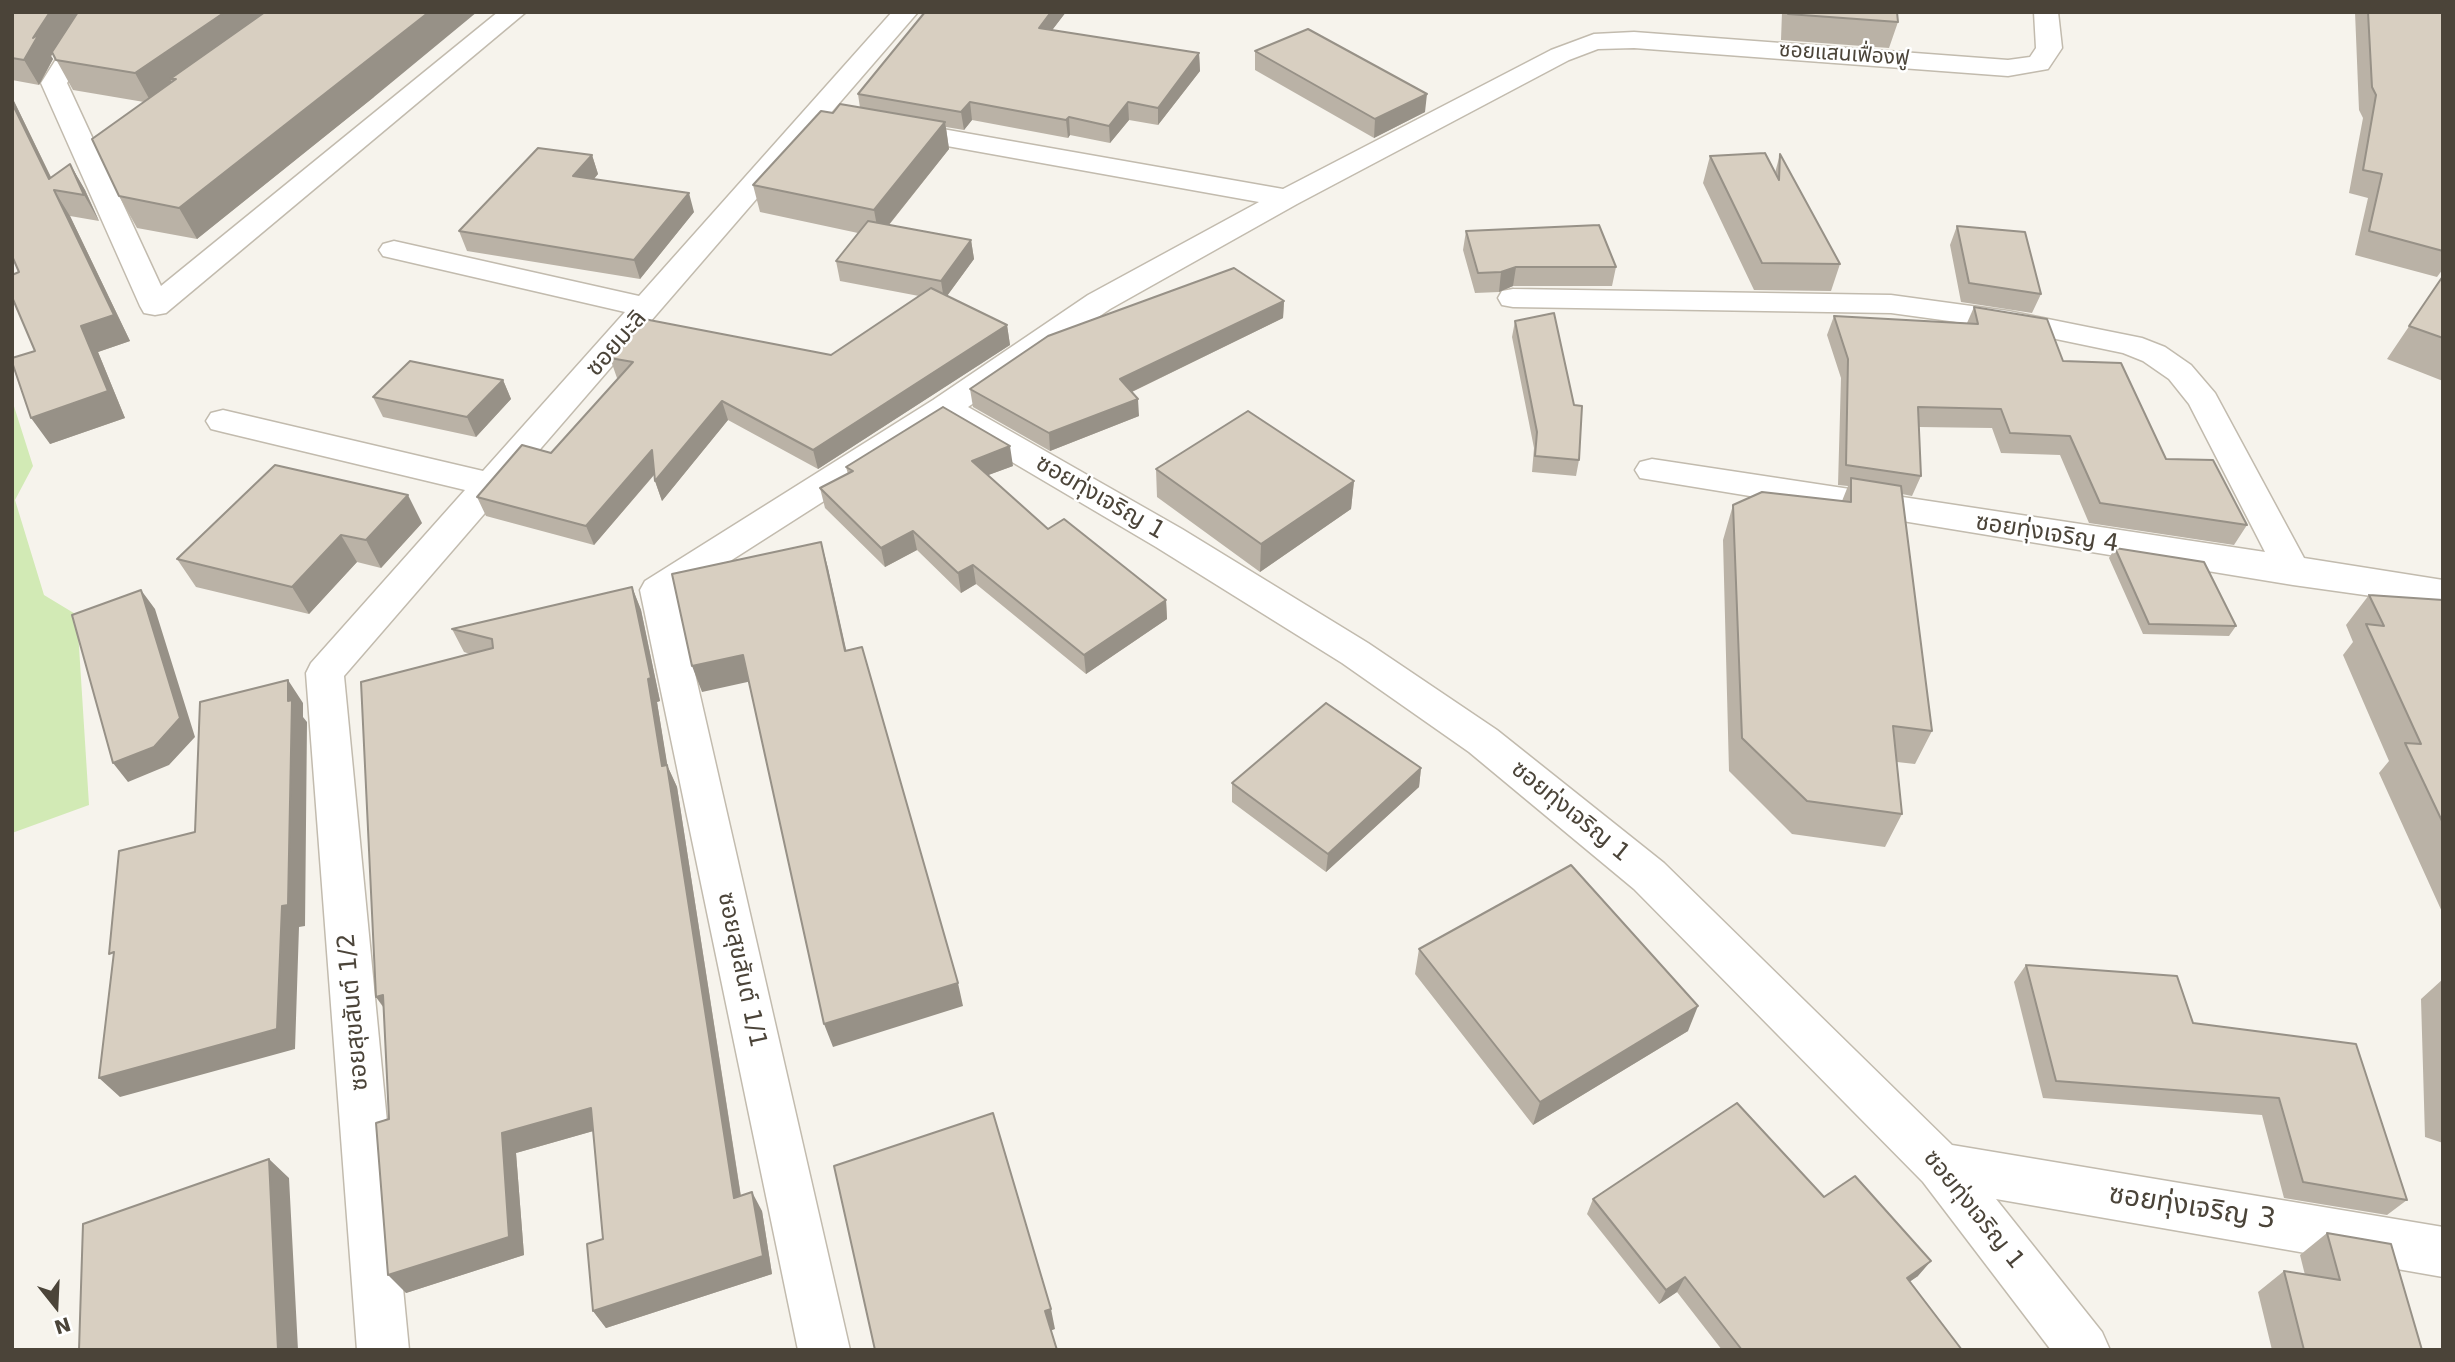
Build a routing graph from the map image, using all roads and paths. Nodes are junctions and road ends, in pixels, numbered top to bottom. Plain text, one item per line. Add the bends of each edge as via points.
1 (99, 12) edge
2 (514, 12) edge
3 (906, 12) edge
4 (2046, 12) edge
5 (842, 120) junction
6 (113, 147) edge
7 (90, 163) junction
8 (1287, 198) junction
9 (394, 250) dead end
10 (1513, 298) dead end
11 (648, 308) junction
12 (945, 408) junction
13 (223, 421) dead end
14 (1652, 470) dead end
15 (492, 485) junction
16 (2293, 572) junction
17 (2443, 593) edge
18 (326, 673) joint
19 (1940, 1166) junction
20 (2443, 1252) edge
21 (383, 1350) edge
22 (824, 1350) edge
23 (2084, 1350) edge

1 - 7 street via 54,83
2 - 7 street via 155,306
3 - 5 street, ซอยมะลิ
4 - 8 street, ซอยแสนเฟื่องฟู via 2049,48 2039,64 2008,68 1634,40 1594,42 1560,55
5 - 8 street
5 - 11 street, ซอยมะลิ
6 - 7 street
8 - 12 street via 1099,302
9 - 11 street
10 - 16 street via 1891,304 2008,320 2131,345 2180,372 2203,400
11 - 15 street, ซอยมะลิ
12 - 19 street, ซอยทุ่งเจริญ 1 via 1181,545 1355,653 1483,741 1649,876
12 - 22 street, ซอยสุขสันต์ 1/1 via 658,590
13 - 15 street
14 - 16 street, ซอยทุ่งเจริญ 4
15 - 18 street, ซอยมะลิ
16 - 17 street, ซอยทุ่งเจริญ 4
18 - 21 street, ซอยสุขสันต์ 1/2
19 - 20 street, ซอยทุ่งเจริญ 3
19 - 23 street, ซอยทุ่งเจริญ 1

